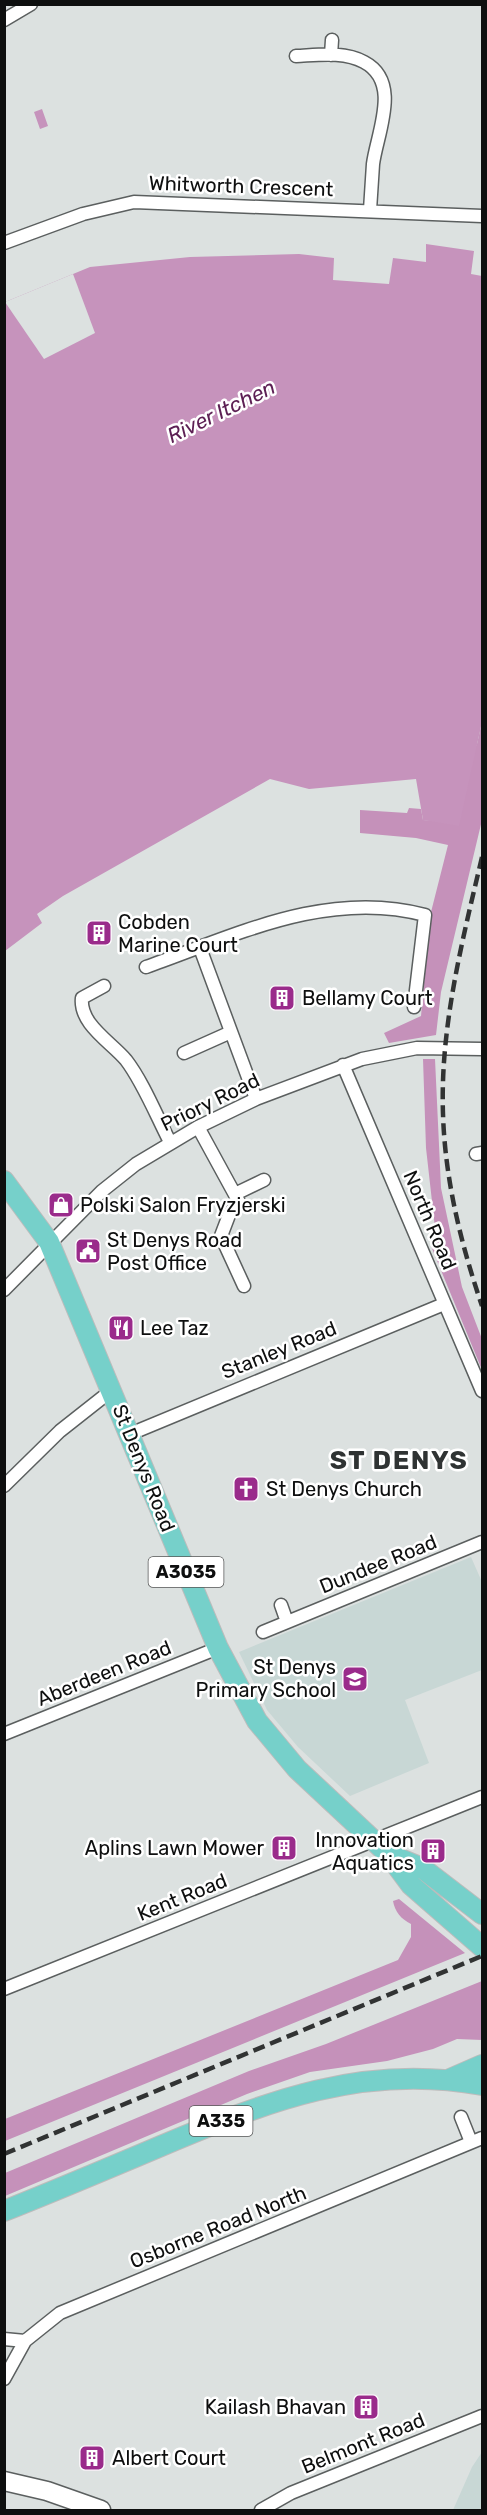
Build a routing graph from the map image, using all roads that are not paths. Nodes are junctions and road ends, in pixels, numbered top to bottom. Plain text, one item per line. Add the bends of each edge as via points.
1 (31, 4) edge
2 (4, 20) edge
3 (332, 40) dead end
4 (331, 55) junction
5 (296, 56) dead end
6 (370, 210) junction
7 (483, 216) edge
8 (4, 243) edge
9 (200, 948) junction
10 (146, 967) dead end
11 (104, 986) dead end
12 (414, 1006) dead end
13 (231, 1032) junction
14 (483, 1049) edge
15 (184, 1053) dead end
16 (343, 1065) junction
17 (256, 1100) junction
18 (198, 1127) junction
19 (170, 1142) junction
20 (264, 1180) dead end
21 (4, 1181) edge
22 (235, 1194) junction
23 (49, 1242) junction
24 (244, 1286) dead end
25 (4, 1290) edge
26 (444, 1304) junction
27 (112, 1390) junction
28 (483, 1391) edge
29 (130, 1434) junction
30 (4, 1486) edge
31 (483, 1542) edge
32 (281, 1605) dead end
33 (287, 1622) junction
34 (263, 1632) dead end
35 (218, 1648) junction
36 (4, 1734) edge
37 (483, 1797) edge
38 (373, 1841) junction
39 (388, 1854) junction
40 (483, 1914) edge
41 (482, 1946) edge
42 (4, 1989) edge
43 (483, 2065) edge
44 (450, 2079) junction
45 (483, 2085) edge
46 (462, 2117) dead end
47 (477, 2140) edge
48 (4, 2211) edge
49 (4, 2339) edge
50 (24, 2341) junction
51 (4, 2379) edge
52 (483, 2416) edge
53 (4, 2481) edge
54 (100, 2511) edge
55 (261, 2511) edge

1 - 2 street
3 - 4 street
4 - 5 street
4 - 6 street via 365,62 379,76 386,101
6 - 7 street, Whitworth Crescent
6 - 8 street, Whitworth Crescent via 134,202 83,214
9 - 10 street
9 - 12 street via 278,920 331,908 378,907 425,915
9 - 13 street
11 - 19 street via 82,998 81,1007 92,1027 127,1061
13 - 15 street
13 - 17 street
14 - 16 street, Priory Road via 417,1048
16 - 17 street, Priory Road
16 - 26 street, North Road
17 - 18 street, Priory Road
18 - 19 street, Priory Road
18 - 22 street
19 - 23 street, Priory Road via 118,1177
20 - 22 street
21 - 23 main road, St Denys Road / A3035
22 - 24 street via 239,1202 221,1236
23 - 25 street, Priory Road
23 - 27 main road, St Denys Road / A3035
26 - 28 street, North Road
26 - 29 street, Stanley Road
27 - 29 main road, St Denys Road / A3035
27 - 30 street via 60,1431
29 - 35 main road, St Denys Road / A3035
31 - 33 street, Dundee Road
32 - 33 street
33 - 34 street, Dundee Road
35 - 36 street, Aberdeen Road
35 - 38 main road, St Denys Road / A3035 via 243,1698 271,1739
37 - 38 street, Kent Road
38 - 39 main road, St Denys Road / A3035
38 - 42 street, Kent Road
39 - 40 main road, St Denys Road / A3035 via 422,1868
39 - 41 main road, St Denys Road / A3035 via 411,1885
43 - 44 main road, A335
44 - 45 main road, A335
44 - 48 main road, A335 via 348,2082 288,2097 255,2107
46 - 47 street, Osborne Road North
47 - 50 street, Osborne Road North via 60,2313
49 - 50 street
50 - 51 street, Osborne Road North
52 - 55 street, Belmont Road via 291,2493
53 - 54 street via 47,2491

